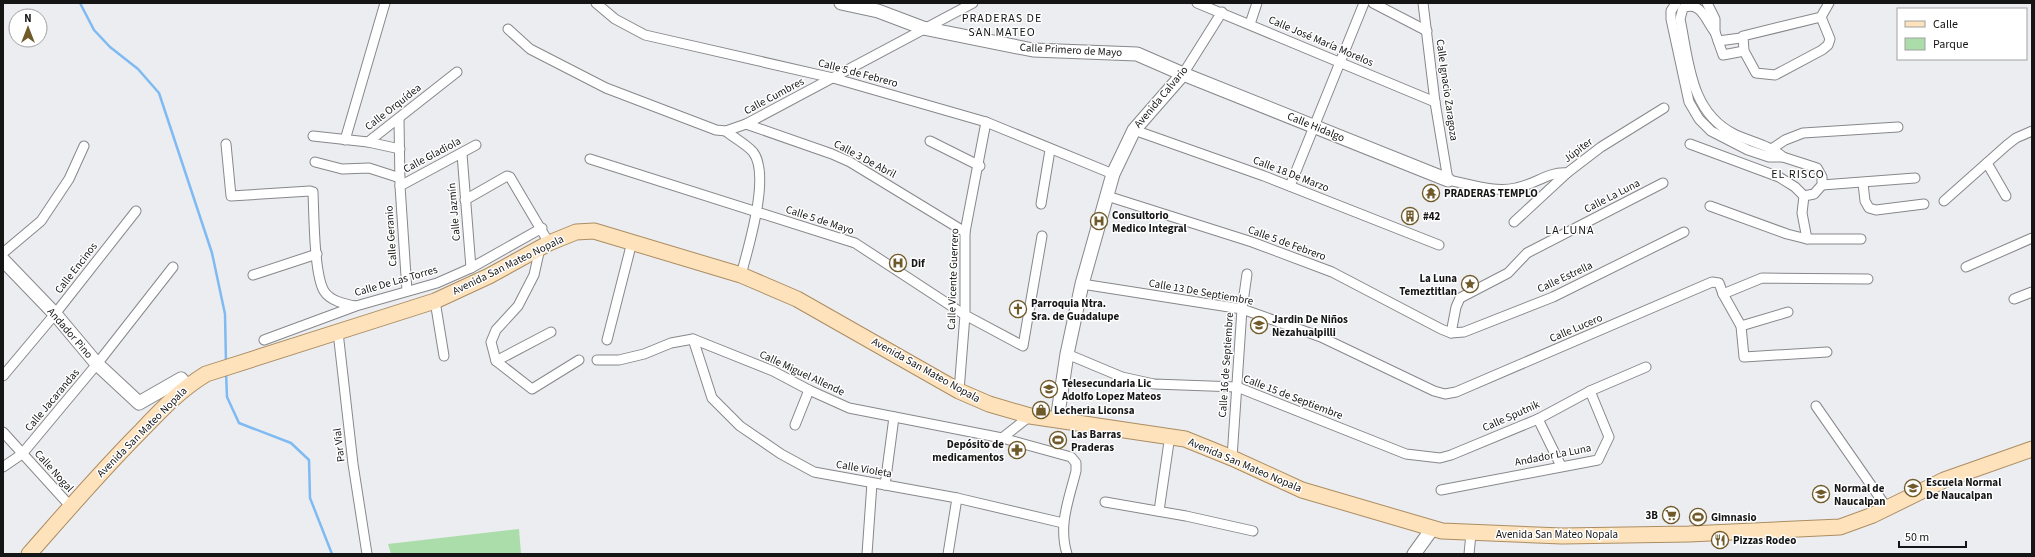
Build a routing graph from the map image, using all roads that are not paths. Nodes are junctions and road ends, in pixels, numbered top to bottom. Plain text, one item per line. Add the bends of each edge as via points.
1 (386, 3) edge
2 (596, 3) edge
3 (841, 3) edge
4 (973, 3) edge
5 (1197, 3) edge
6 (1257, 3) edge
7 (1364, 3) edge
8 (1373, 3) edge
9 (1423, 3) edge
10 (1676, 3) edge
11 (1707, 3) edge
12 (1829, 3) edge
13 (1222, 12) junction
14 (1821, 17) junction
15 (1250, 24) junction
16 (923, 28) junction
17 (508, 29) dead end
18 (1427, 31) junction
19 (1715, 32) junction
20 (1744, 36) junction
21 (1718, 41) junction
22 (1744, 51) junction
23 (1341, 62) junction
24 (457, 72) dead end
25 (1183, 74) junction
26 (833, 78) junction
27 (1435, 102) junction
28 (1664, 108) dead end
29 (399, 119) junction
30 (986, 122) junction
31 (746, 124) junction
32 (1314, 126) junction
33 (1898, 127) dead end
34 (1134, 130) junction
35 (2032, 131) edge
36 (726, 132) junction
37 (313, 136) dead end
38 (345, 140) junction
39 (930, 141) dead end
40 (368, 142) junction
41 (226, 144) dead end
42 (1690, 144) dead end
43 (476, 145) dead end
44 (84, 146) dead end
45 (1773, 148) junction
46 (400, 149) junction
47 (1050, 150) junction
48 (462, 154) junction
49 (1769, 157) junction
50 (1783, 157) junction
51 (590, 159) dead end
52 (315, 162) dead end
53 (1987, 163) junction
54 (980, 166) junction
55 (1567, 173) junction
56 (1113, 174) junction
57 (1915, 178) dead end
58 (1448, 180) junction
59 (400, 182) junction
60 (1663, 183) dead end
61 (1863, 183) junction
62 (1822, 185) junction
63 (1290, 186) junction
64 (1107, 196) junction
65 (1804, 196) junction
66 (2006, 196) dead end
67 (465, 200) junction
68 (1944, 201) dead end
69 (1041, 204) dead end
70 (1924, 204) dead end
71 (1710, 206) dead end
72 (136, 211) dead end
73 (757, 212) junction
74 (1514, 222) dead end
75 (542, 228) junction
76 (965, 232) junction
77 (1684, 232) dead end
78 (1042, 236) dead end
79 (2032, 238) edge
80 (1807, 239) junction
81 (1861, 239) dead end
82 (632, 242) junction
83 (544, 245) junction
84 (1439, 245) dead end
85 (3, 252) edge
86 (317, 254) junction
87 (3, 260) edge
88 (173, 267) dead end
89 (1966, 267) dead end
90 (471, 268) junction
91 (1247, 274) dead end
92 (253, 275) dead end
93 (741, 275) junction
94 (1868, 279) dead end
95 (1082, 284) junction
96 (407, 291) junction
97 (2032, 292) edge
98 (1723, 294) junction
99 (2014, 299) dead end
100 (435, 301) junction
101 (356, 306) junction
102 (1242, 309) junction
103 (1788, 312) dead end
104 (55, 314) junction
105 (965, 315) junction
106 (1741, 326) junction
107 (338, 332) junction
108 (551, 332) dead end
109 (1451, 333) junction
110 (692, 339) junction
111 (264, 340) dead end
112 (607, 340) dead end
113 (1827, 352) dead end
114 (1067, 354) junction
115 (444, 356) dead end
116 (496, 360) junction
117 (579, 360) dead end
118 (597, 360) dead end
119 (97, 364) junction
120 (1646, 367) dead end
121 (3, 376) edge
122 (187, 386) junction
123 (1237, 387) junction
124 (809, 390) junction
125 (959, 391) junction
126 (1590, 391) junction
127 (1445, 394) joint
128 (1816, 406) dead end
129 (1030, 416) junction
130 (894, 418) junction
131 (1538, 419) junction
132 (1057, 420) junction
133 (795, 425) dead end
134 (3, 432) edge
135 (1170, 436) junction
136 (1002, 438) junction
137 (2032, 449) edge
138 (22, 454) junction
139 (1232, 458) junction
140 (1440, 458) joint
141 (1561, 466) junction
142 (3, 467) edge
143 (872, 483) junction
144 (886, 485) junction
145 (1441, 490) dead end
146 (957, 498) junction
147 (1105, 502) dead end
148 (71, 507) junction
149 (1887, 508) junction
150 (1159, 511) junction
151 (1063, 523) junction
152 (1253, 530) dead end
153 (1432, 530) junction
154 (1471, 534) junction
155 (30, 554) edge
156 (367, 554) edge
157 (867, 554) edge
158 (948, 554) edge
159 (1067, 554) edge
160 (1414, 554) edge
161 (1469, 554) edge

1 - 38 street
2 - 26 street, Calle 5 de Febrero via 615,19 645,34
3 - 16 street, Calle Primero de Mayo via 878,12
4 - 16 street, Calle Cumbres
5 - 13 street, Calle José María Morelos
6 - 15 street
7 - 23 street
8 - 18 street
9 - 18 street, Calle Ignacio Zaragoza
10 - 49 street via 1671,11 1671,19 1690,102 1699,119 1728,141
11 - 19 street via 1715,19
12 - 14 street
13 - 15 street, Calle José María Morelos
13 - 25 street, Avenida Calvario
14 - 20 street
14 - 22 street via 1829,32 1828,45 1786,71 1775,75 1756,73
15 - 23 street, Calle José María Morelos
16 - 25 street, Calle Primero de Mayo via 1033,50 1137,54
16 - 26 street, Calle Cumbres
17 - 36 street via 530,49 606,88
18 - 27 street, Calle Ignacio Zaragoza
19 - 21 street
19 - 45 street via 1707,23 1701,9 1688,5 1683,8 1680,19 1698,98 1717,124 1752,142
20 - 21 street
20 - 22 street
21 - 22 street via 1723,55
23 - 27 street, Calle José María Morelos
23 - 32 street
24 - 29 street, Calle Orquídea
25 - 32 street, Calle Hidalgo
25 - 34 street, Avenida Calvario
26 - 30 street, Calle 5 de Febrero
26 - 31 street, Calle Cumbres
27 - 58 street, Calle Ignacio Zaragoza
28 - 55 street, Júpiter via 1601,147
29 - 40 street, Calle Orquídea
29 - 46 street, Calle Geranio
30 - 47 street, Calle 5 de Febrero
30 - 54 street, Calle Vicente Guerrero
31 - 36 street, Calle Cumbres
31 - 76 street, Calle 3 De Abril via 850,162
32 - 58 street, Calle Hidalgo
32 - 63 street
33 - 45 street via 1803,133
34 - 56 street, Avenida Calvario
34 - 63 street, Calle 18 De Marzo
35 - 53 street via 2016,138
36 - 73 street via 752,152 757,161
37 - 38 street, Calle Orquídea
38 - 40 street, Calle Orquídea
39 - 54 street
40 - 46 street
41 - 86 street, Calle De Las Torres via 231,196 313,192
42 - 65 street via 1779,177 1795,186
43 - 48 street, Calle Gladiola
44 - 85 street via 70,179 41,221
45 - 49 street
45 - 50 street
46 - 59 street, Calle Geranio
47 - 56 street, Calle 5 de Febrero
47 - 69 street
48 - 59 street, Calle Gladiola
48 - 67 street, Calle Jazmín
49 - 50 street
50 - 62 street via 1817,168 1822,176
51 - 73 street, Calle 5 de Mayo
52 - 59 street via 342,169 369,168
53 - 66 street
53 - 68 street
54 - 76 street, Calle Vicente Guerrero
55 - 58 street via 1557,173 1507,190
55 - 74 street, Júpiter
56 - 64 street, Avenida Calvario
57 - 61 street
59 - 96 street, Calle Geranio
60 - 109 street, Calle La Luna via 1527,253 1508,273 1460,298
61 - 62 street
61 - 70 street via 1865,201 1869,208 1876,210
62 - 65 street via 1814,194
63 - 84 street, Calle 18 De Marzo
64 - 95 street, Avenida Calvario
64 - 109 street, Calle 5 de Febrero via 1252,242 1332,272
65 - 80 street via 1802,212
67 - 75 street via 507,176 510,177
67 - 90 street, Calle Jazmín
71 - 80 street via 1786,234
72 - 104 street, Calle Encinos
73 - 93 street
73 - 105 street, Calle 5 de Mayo via 855,243
75 - 83 street
75 - 90 street, Calle De Las Torres
76 - 105 street, Calle Vicente Guerrero
77 - 109 street, Calle Estrella via 1553,297 1464,332
78 - 105 street, Calle 5 de Mayo via 1023,346
79 - 89 street
80 - 81 street
82 - 83 main road, Avenida San Mateo Nopala via 594,231 576,232
82 - 93 main road, Avenida San Mateo Nopala
82 - 112 street
83 - 100 main road, Avenida San Mateo Nopala via 489,276
83 - 116 street via 534,275 521,300 496,330 491,342
86 - 92 street
86 - 101 street, Calle De Las Torres via 319,278 325,293 342,303
87 - 104 street, Andador Pino
88 - 119 street, Calle Jacarandas
90 - 96 street, Calle De Las Torres via 437,283
91 - 102 street, Calle 16 de Septiembre
93 - 125 main road, Avenida San Mateo Nopala via 797,299
94 - 98 street via 1762,278
95 - 102 street, Calle 13 De Septiembre
95 - 114 street, Avenida Calvario
96 - 101 street, Calle De Las Torres
97 - 99 street
98 - 106 street
98 - 127 street, Calle Lucero via 1719,284 1716,281 1712,282 1456,392
100 - 107 main road, Avenida San Mateo Nopala
100 - 115 street
101 - 111 street
102 - 123 street, Calle 16 de Septiembre
102 - 127 street, Calle 13 De Septiembre via 1321,337 1434,392
103 - 106 street
104 - 119 street, Andador Pino
104 - 121 street, Calle Encinos
105 - 125 street, Calle Vicente Guerrero
106 - 113 street via 1744,357
107 - 122 main road, Avenida San Mateo Nopala via 206,374
107 - 156 street, Par Vial via 354,471
108 - 116 street
110 - 118 street via 619,360
110 - 124 street, Calle Miguel Allende via 773,371
110 - 143 street, Calle Violeta via 712,398 740,426 781,454 814,472
114 - 123 street, Calle 15 de Septiembre via 1122,377 1154,384
114 - 132 street, Avenida Calvario
116 - 117 street via 532,389
119 - 122 street, Andador Pino via 139,403 181,379
119 - 138 street, Calle Jacarandas
120 - 126 street, Calle Sputnik
122 - 148 main road, Avenida San Mateo Nopala via 112,460
123 - 139 street, Calle 16 de Septiembre
123 - 140 street, Calle 15 de Septiembre via 1406,454
124 - 130 street, Calle Miguel Allende via 849,408
124 - 133 street
125 - 129 main road, Avenida San Mateo Nopala via 989,404
126 - 131 street, Calle Sputnik
126 - 141 street, Andador La Luna via 1608,437 1598,460
128 - 149 street
129 - 132 main road, Avenida San Mateo Nopala
129 - 136 street
130 - 136 street, Calle Miguel Allende
130 - 144 street
131 - 140 street, Calle Sputnik
131 - 141 street
132 - 135 main road, Avenida San Mateo Nopala
134 - 138 street, Calle Nogal
135 - 139 main road, Avenida San Mateo Nopala via 1200,444
135 - 150 street
136 - 151 street, Calle Miguel Allende via 1071,457 1076,463
137 - 149 main road, Avenida San Mateo Nopala via 1944,480
138 - 142 street, Calle Jacarandas
138 - 148 street, Calle Nogal
139 - 153 main road, Avenida San Mateo Nopala via 1302,490
141 - 145 street, Andador La Luna
143 - 144 street, Calle Violeta
143 - 157 street
144 - 146 street, Calle Violeta
146 - 151 street, Calle Violeta
146 - 158 street
147 - 150 street
148 - 155 main road, Avenida San Mateo Nopala
149 - 154 main road, Avenida San Mateo Nopala via 1840,527 1688,534
150 - 152 street
151 - 159 street via 1063,540
153 - 154 main road, Avenida San Mateo Nopala
153 - 160 street
154 - 161 street

